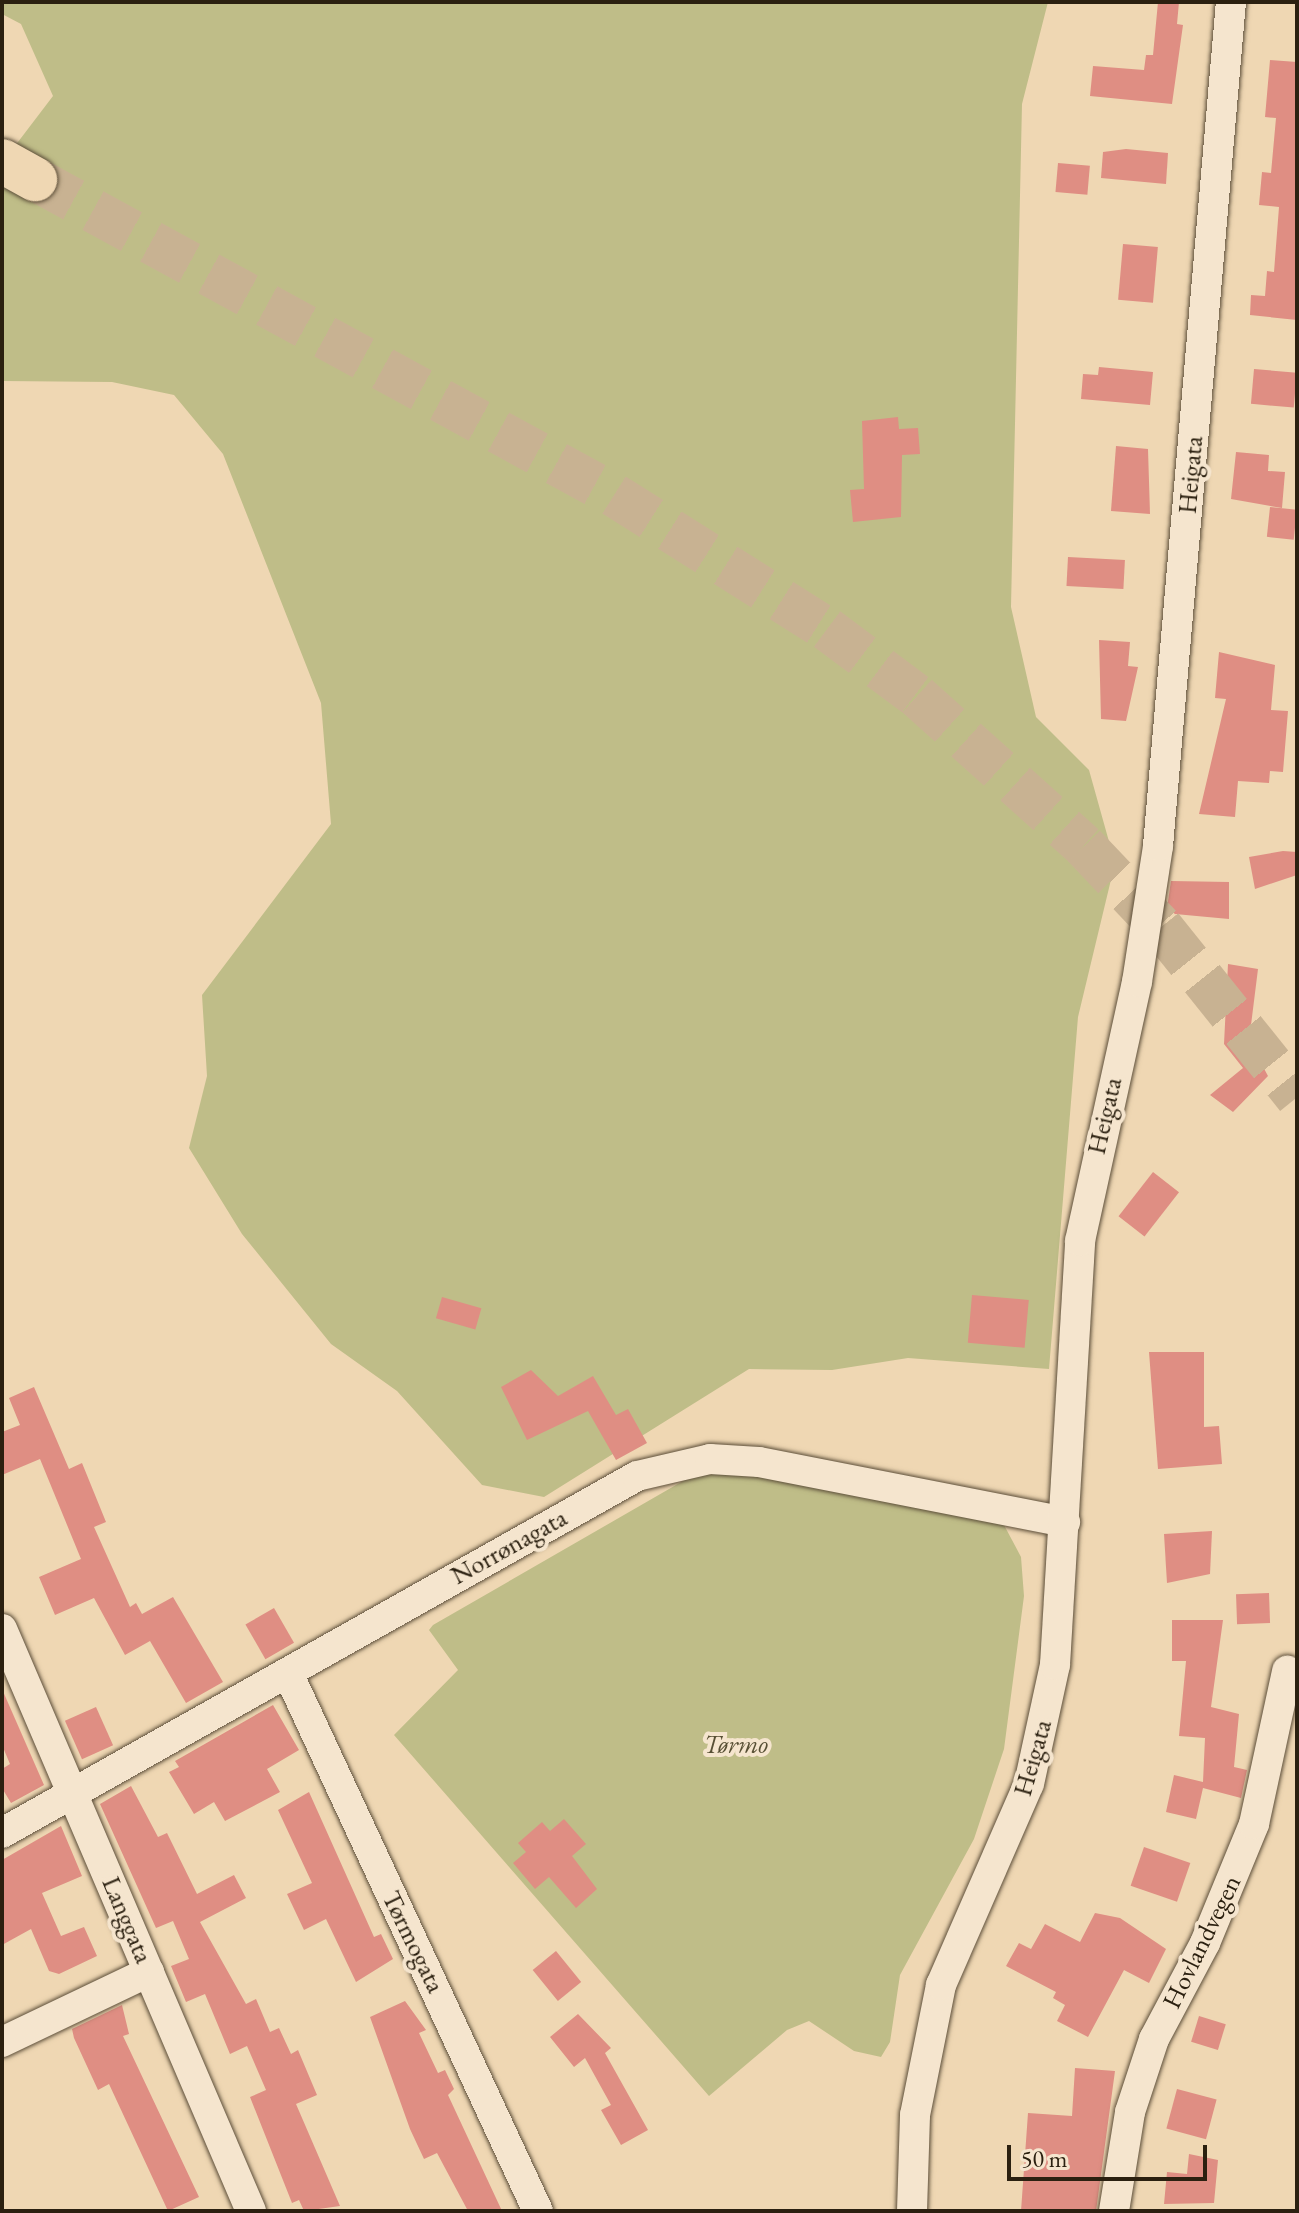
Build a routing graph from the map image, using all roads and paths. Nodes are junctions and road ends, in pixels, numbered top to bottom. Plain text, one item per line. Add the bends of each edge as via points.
1 (1231, 2) edge
2 (1065, 1522) junction
3 (2, 1629) edge
4 (1287, 1671) dead end
5 (288, 1673) junction
6 (73, 1793) junction
7 (2, 1833) edge
8 (149, 1972) junction
9 (2, 2042) edge
10 (251, 2211) edge
11 (538, 2211) edge
12 (912, 2211) edge
13 (1114, 2211) edge

1 - 2 street, Heigata via 1158,846 1137,982 1080,1241
2 - 5 street, Norrønagata via 759,1462 710,1459 637,1476
2 - 12 street, Heigata via 1055,1665 1038,1754 941,1985 915,2115
3 - 6 street, Langgata
4 - 13 street, Hovlandvegen via 1254,1824 1216,1919 1154,2039 1130,2112
5 - 6 street, Norrønagata
5 - 11 street, Tørmogata
6 - 7 street, Norrønagata
6 - 8 street, Langgata
8 - 9 street
8 - 10 street, Langgata

